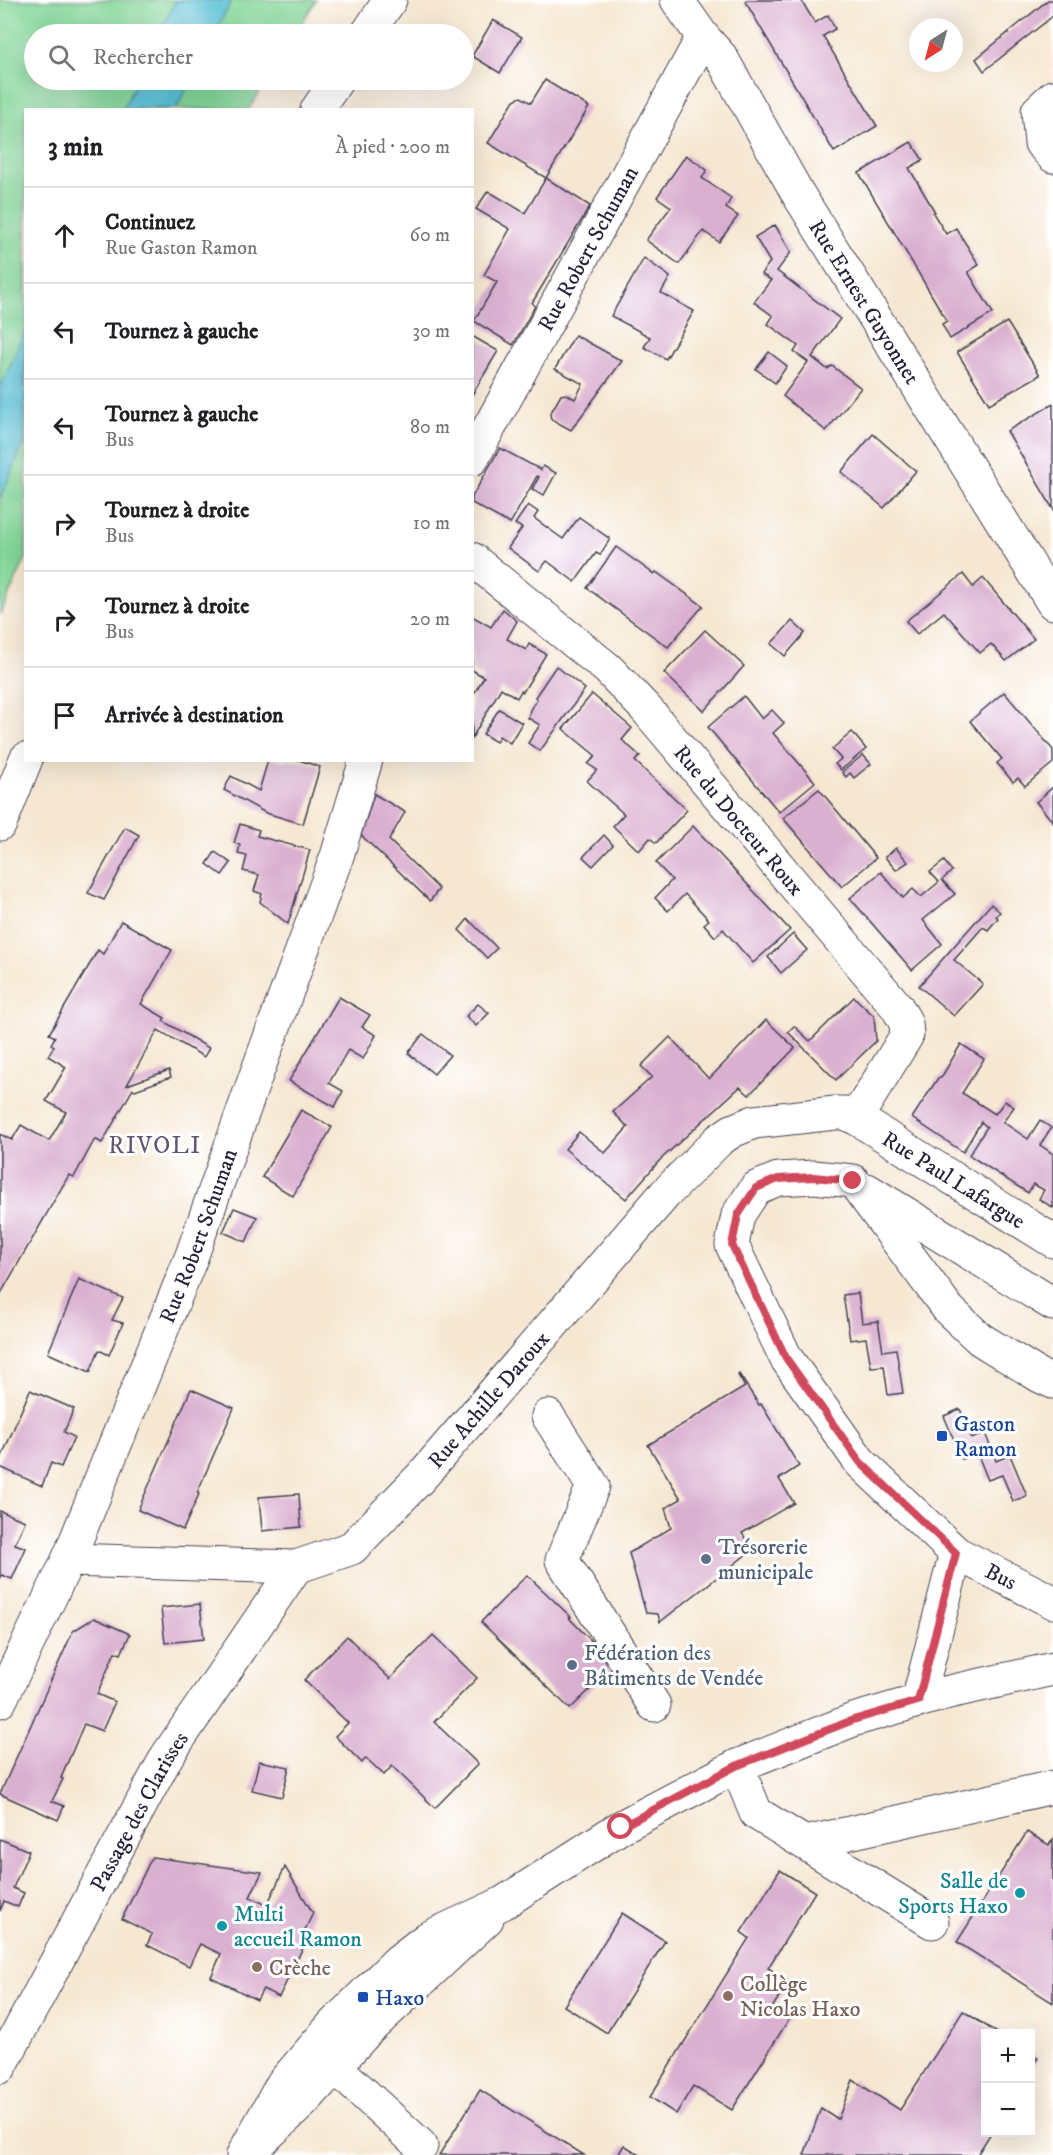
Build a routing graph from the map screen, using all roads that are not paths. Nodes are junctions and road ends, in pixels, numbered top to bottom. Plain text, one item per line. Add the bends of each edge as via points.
1 (390, 0) edge
2 (677, 0) edge
3 (374, 24) edge
4 (703, 37) junction
5 (330, 90) edge
6 (1053, 97) edge
7 (318, 108) edge
8 (1053, 156) edge
9 (474, 455) edge
10 (474, 561) edge
11 (1053, 603) edge
12 (25, 762) edge
13 (365, 762) edge
14 (0, 824) edge
15 (856, 1118) junction
16 (853, 1181) junction
17 (1053, 1241) edge
18 (1053, 1304) edge
19 (1053, 1382) edge
20 (548, 1416) dead end
21 (956, 1553) junction
22 (68, 1560) junction
23 (296, 1567) junction
24 (1053, 1602) edge
25 (1053, 1669) edge
26 (0, 1701) edge
27 (918, 1701) junction
28 (654, 1705) dead end
29 (736, 1766) junction
30 (1053, 1787) edge
31 (805, 1844) junction
32 (503, 1903) junction
33 (932, 1922) dead end
34 (0, 2067) edge
35 (335, 2067) junction
36 (421, 2146) dead end
37 (245, 2155) edge

1 - 3 street
2 - 4 street, Rue Ernest Guyonnet
4 - 9 street, Rue Robert Schuman
4 - 11 street, Rue Ernest Guyonnet via 721,57 798,194
5 - 7 street
6 - 8 street via 1038,111 1041,143
10 - 15 street, Rue du Docteur Roux via 608,669 647,710 897,1007 906,1023 907,1035
12 - 14 street
13 - 22 street, Rue Robert Schuman via 337,856 191,1258
15 - 17 street, Rue Paul Lafargue
15 - 23 street, Rue Achille Daroux via 835,1113 754,1122 719,1140 665,1194 421,1477 352,1548
16 - 18 street, Bus
16 - 19 street via 949,1310 981,1339
16 - 21 street, Bus via 778,1179 756,1188 738,1215 732,1245 786,1358 860,1462
20 - 28 street via 593,1486 562,1560
21 - 24 street, Bus
21 - 27 street
22 - 23 street, Rue Achille Daroux
22 - 26 street, Rue Robert Schuman
23 - 34 street, Passage des Clarisses via 167,1756
25 - 27 street
27 - 29 street via 853,1720
29 - 31 street via 756,1813
29 - 32 street via 621,1827
30 - 31 street
31 - 33 street
32 - 35 street via 367,2031
32 - 37 street via 428,1938 344,2013 283,2083
35 - 36 street
35 - 37 street

